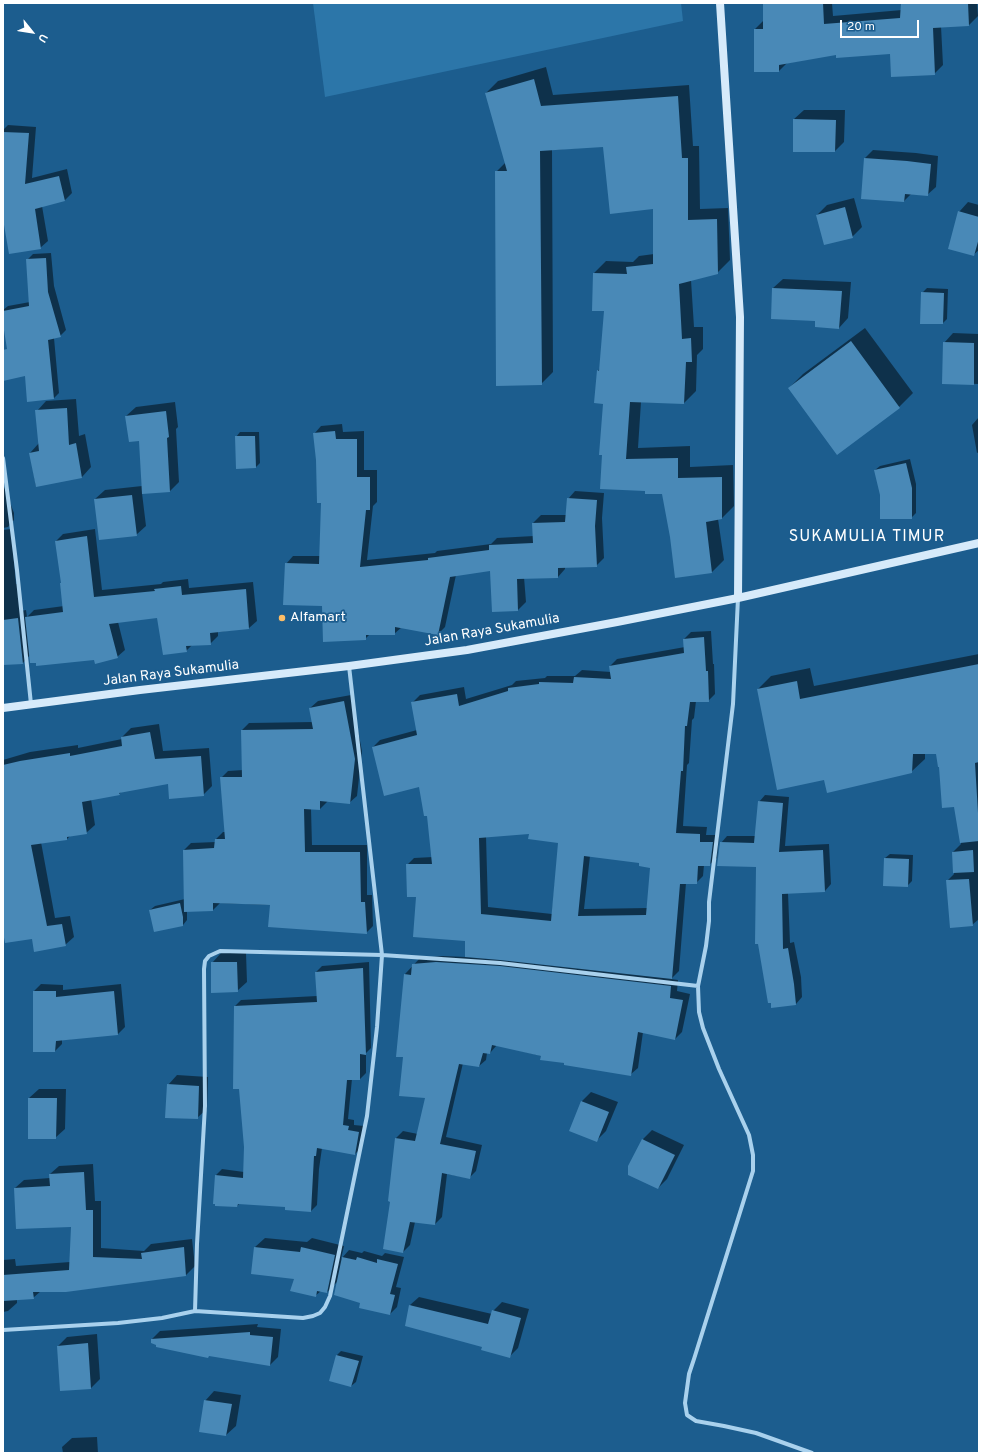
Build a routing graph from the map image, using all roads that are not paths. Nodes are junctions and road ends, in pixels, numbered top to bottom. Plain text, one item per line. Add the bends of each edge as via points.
1 (720, 3) edge
2 (3, 458) edge
3 (979, 543) edge
4 (738, 598) junction
5 (349, 666) junction
6 (31, 704) junction
7 (3, 708) edge
8 (382, 955) junction
9 (698, 986) junction
10 (195, 1311) junction
11 (3, 1330) edge
12 (812, 1453) edge

1 - 4 main road via 740,317
2 - 6 street
3 - 4 main road, Jalan Raya Sukamulia
4 - 5 main road, Jalan Raya Sukamulia via 467,650
4 - 9 street via 733,704 709,902 709,922
5 - 6 main road, Jalan Raya Sukamulia
5 - 8 street
6 - 7 main road, Jalan Raya Sukamulia
8 - 9 street via 500,963
8 - 10 street via 378,1027 367,1116 326,1306 320,1313 303,1318
8 - 10 street via 220,951 205,961 205,1106
9 - 12 street via 699,1012 703,1028 749,1135 753,1171 689,1374 685,1403 687,1415 696,1421 756,1433
10 - 11 street via 118,1323

